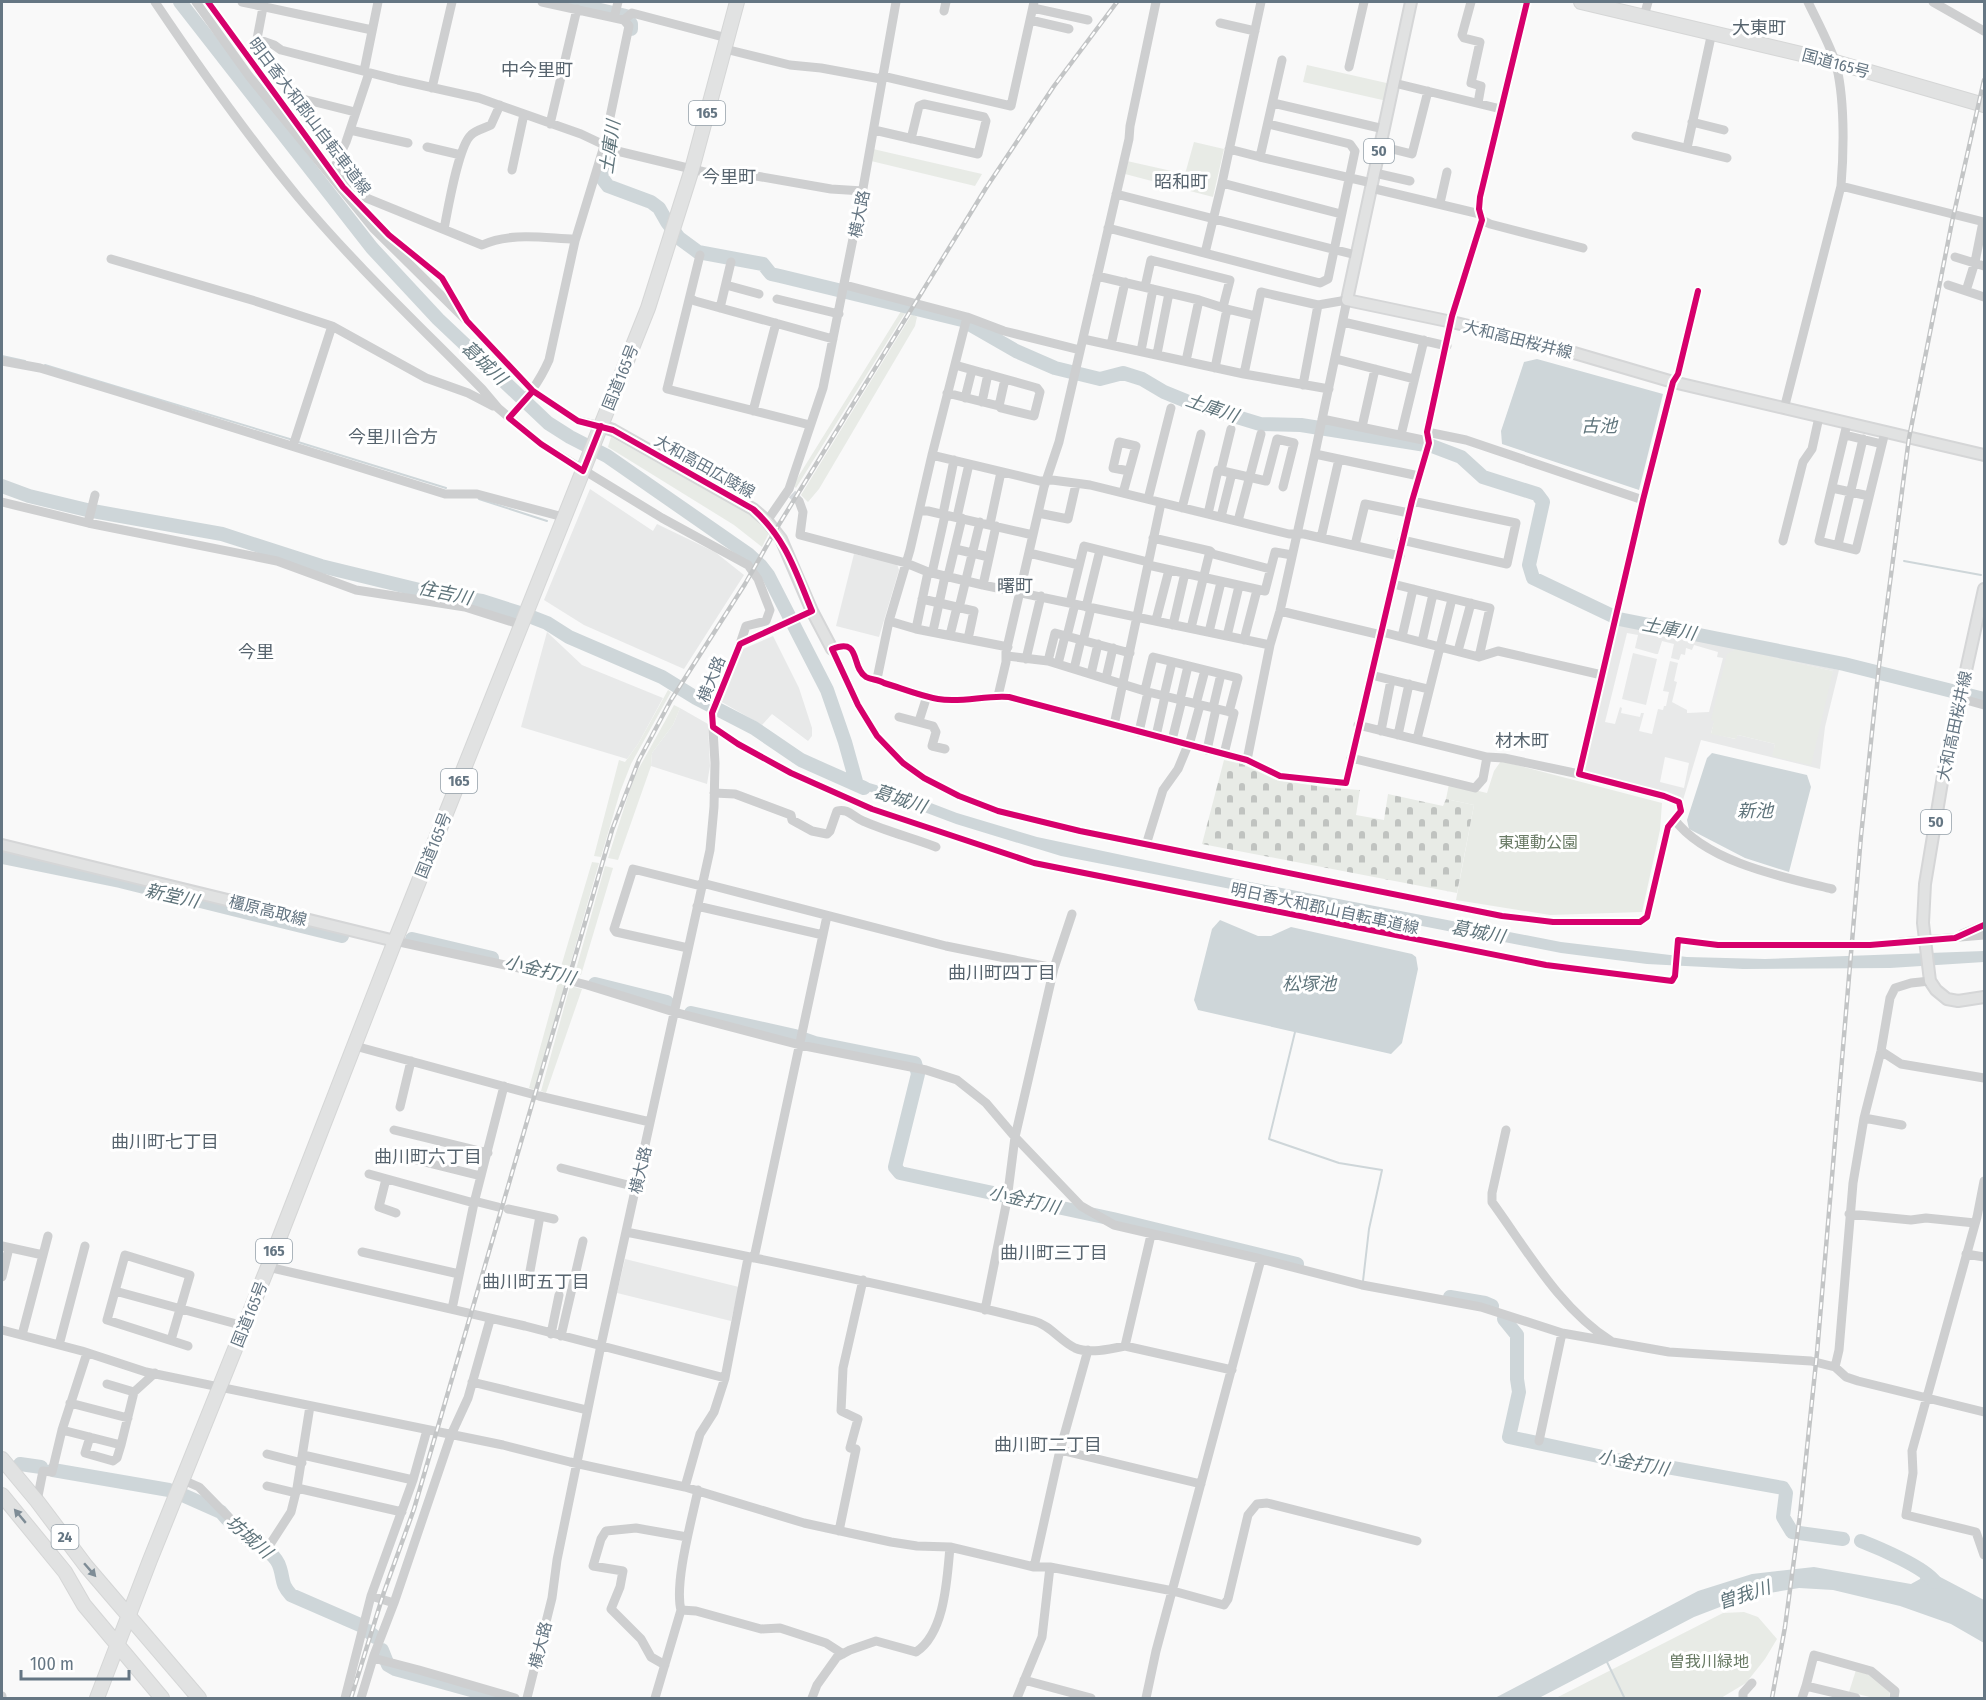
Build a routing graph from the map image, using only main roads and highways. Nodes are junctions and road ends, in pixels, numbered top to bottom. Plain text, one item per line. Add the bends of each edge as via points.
1 (737, 2) edge
2 (1411, 2) edge
3 (1581, 2) edge
4 (1984, 105) edge
5 (599, 431) junction
6 (1984, 455) edge
7 (1984, 589) edge
8 (832, 649) road end
9 (2, 845) edge
10 (395, 941) junction
11 (1984, 997) edge
12 (2, 1459) edge
13 (2, 1495) edge
14 (52, 1521) junction
15 (36, 1536) junction
16 (150, 1560) junction
17 (110, 1592) junction
18 (129, 1615) junction
19 (118, 1647) junction
20 (97, 1698) edge
21 (162, 1698) edge
22 (199, 1698) edge

1 - 5 highway, 国道165号 / 165 via 674,229 648,308
2 - 6 main road, 大和高田桜井線 / 50 via 1347,300 1546,345 1819,417 1846,430 1885,432
3 - 4 highway, 国道165号 via 1835,62
5 - 8 main road, 大和高田広陵線 via 613,430 753,508 767,521 781,539 809,612
5 - 10 highway, 国道165号 / 165
7 - 11 main road, 大和高田桜井線 / 50 via 1944,770 1923,903 1930,978 1936,990 1947,999 1958,1001
9 - 10 main road, 橿原高取線
10 - 16 highway, 国道165号 / 165
12 - 14 highway, 24
15 -> 13 highway, 24
14 - 15 highway
14 -> 17 highway, 24
15 - 19 highway, 24
16 - 17 highway via 129,1591
16 - 18 highway, 国道165号 / 165
17 - 18 highway, 24
18 - 19 highway, 国道165号 / 165
18 - 22 highway, 24
19 - 20 highway, 国道165号
19 - 21 highway, 24

